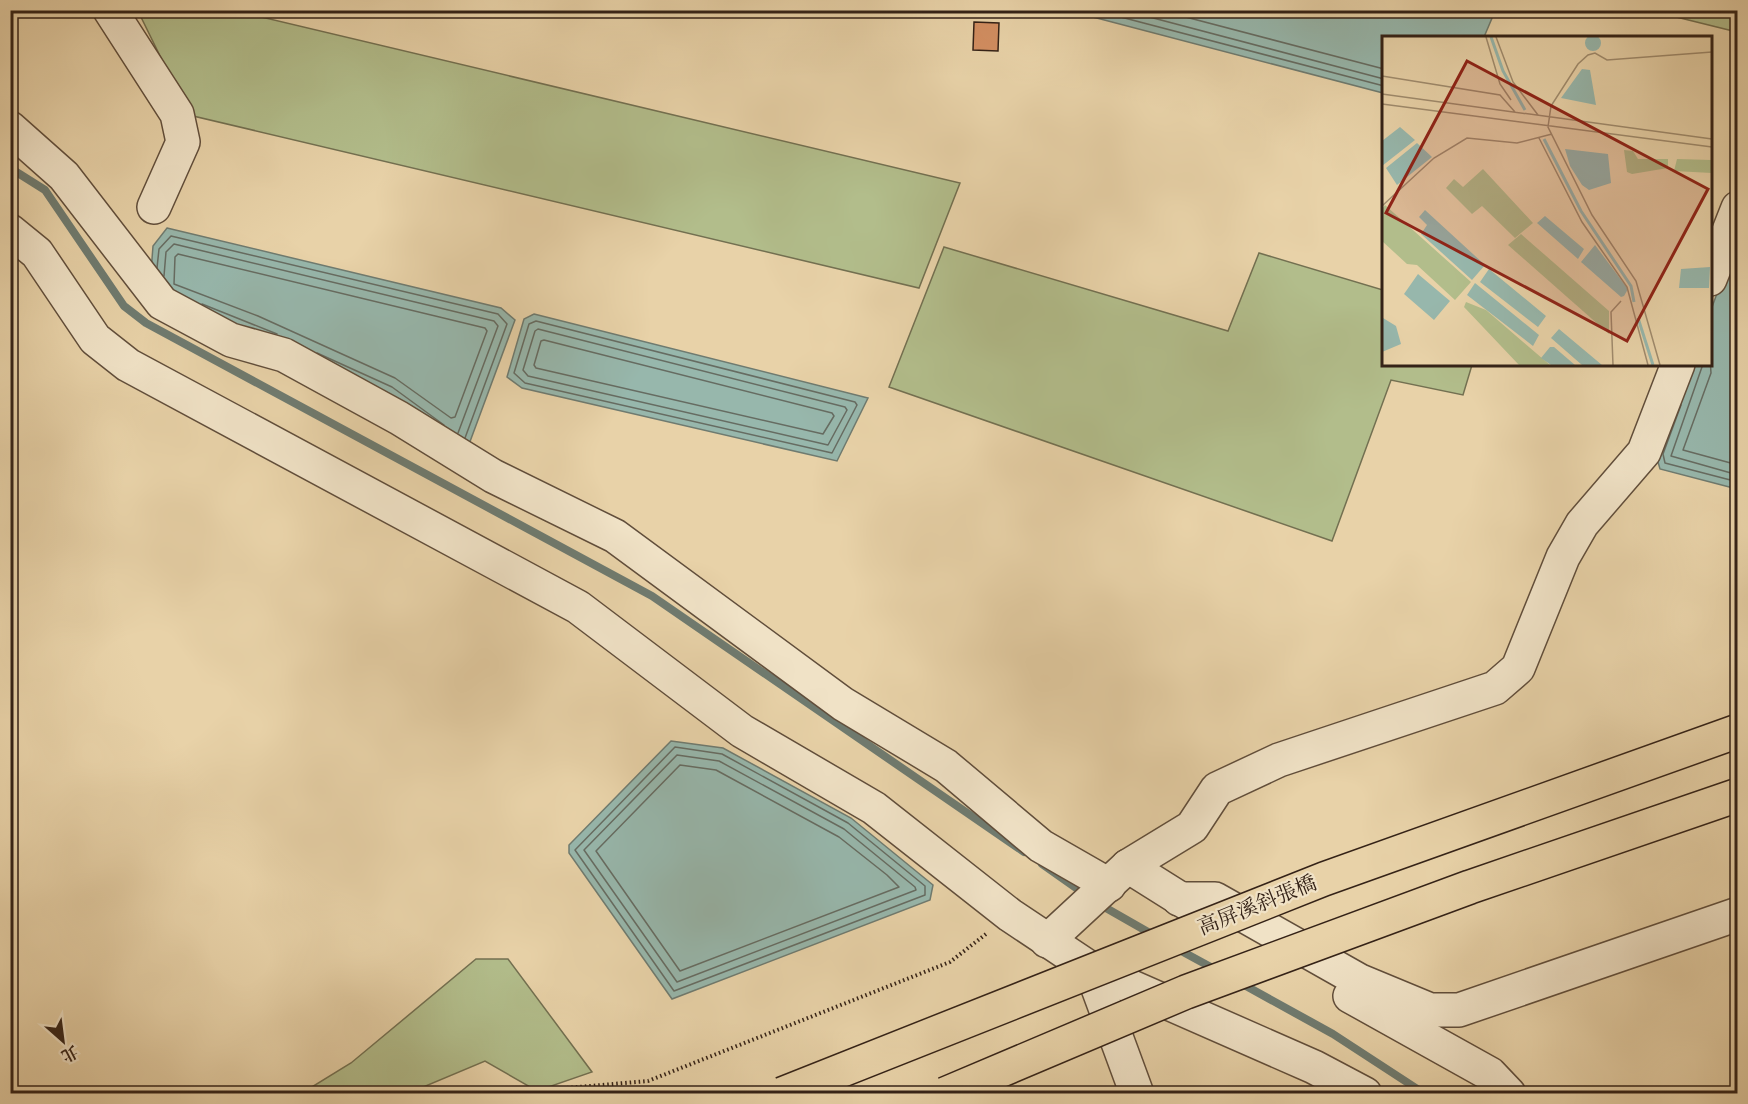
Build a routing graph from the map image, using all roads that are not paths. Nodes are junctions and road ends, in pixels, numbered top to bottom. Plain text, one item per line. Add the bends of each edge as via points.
1 (110, 10) edge
2 (10, 128) edge
3 (154, 207) dead end
4 (1737, 208) edge
5 (10, 231) edge
6 (1712, 274) edge
7 (1677, 366) edge
8 (1737, 730) edge
9 (1737, 795) edge
10 (1114, 880) junction
11 (1179, 899) junction
12 (1737, 914) edge
13 (1047, 942) junction
14 (1091, 969) junction
15 (782, 1094) edge
16 (945, 1094) edge
17 (1137, 1094) edge
18 (1365, 1094) edge
19 (1509, 1094) edge

1 - 3 lane via 177,114 183,142
2 - 10 lane via 64,176 162,303 231,340 284,355 399,418 493,476 615,536 843,704 946,766 1041,846
4 - 6 lane
5 - 13 lane via 37,253 94,339 128,365 578,607 742,731 874,807
7 - 10 lane via 1644,452 1582,524 1563,557 1518,668 1495,688 1279,760 1217,789 1192,827
8 - 15 highway, 高屏溪斜張橋, bridge via 1324,879
9 - 16 highway, bridge via 1470,887 1186,992
10 - 11 lane
10 - 13 lane
11 - 12 lane via 1215,899 1360,981 1430,1010 1459,1010
11 - 19 lane via 1490,1074
13 - 14 lane
14 - 17 lane
14 - 18 lane via 1314,1067

